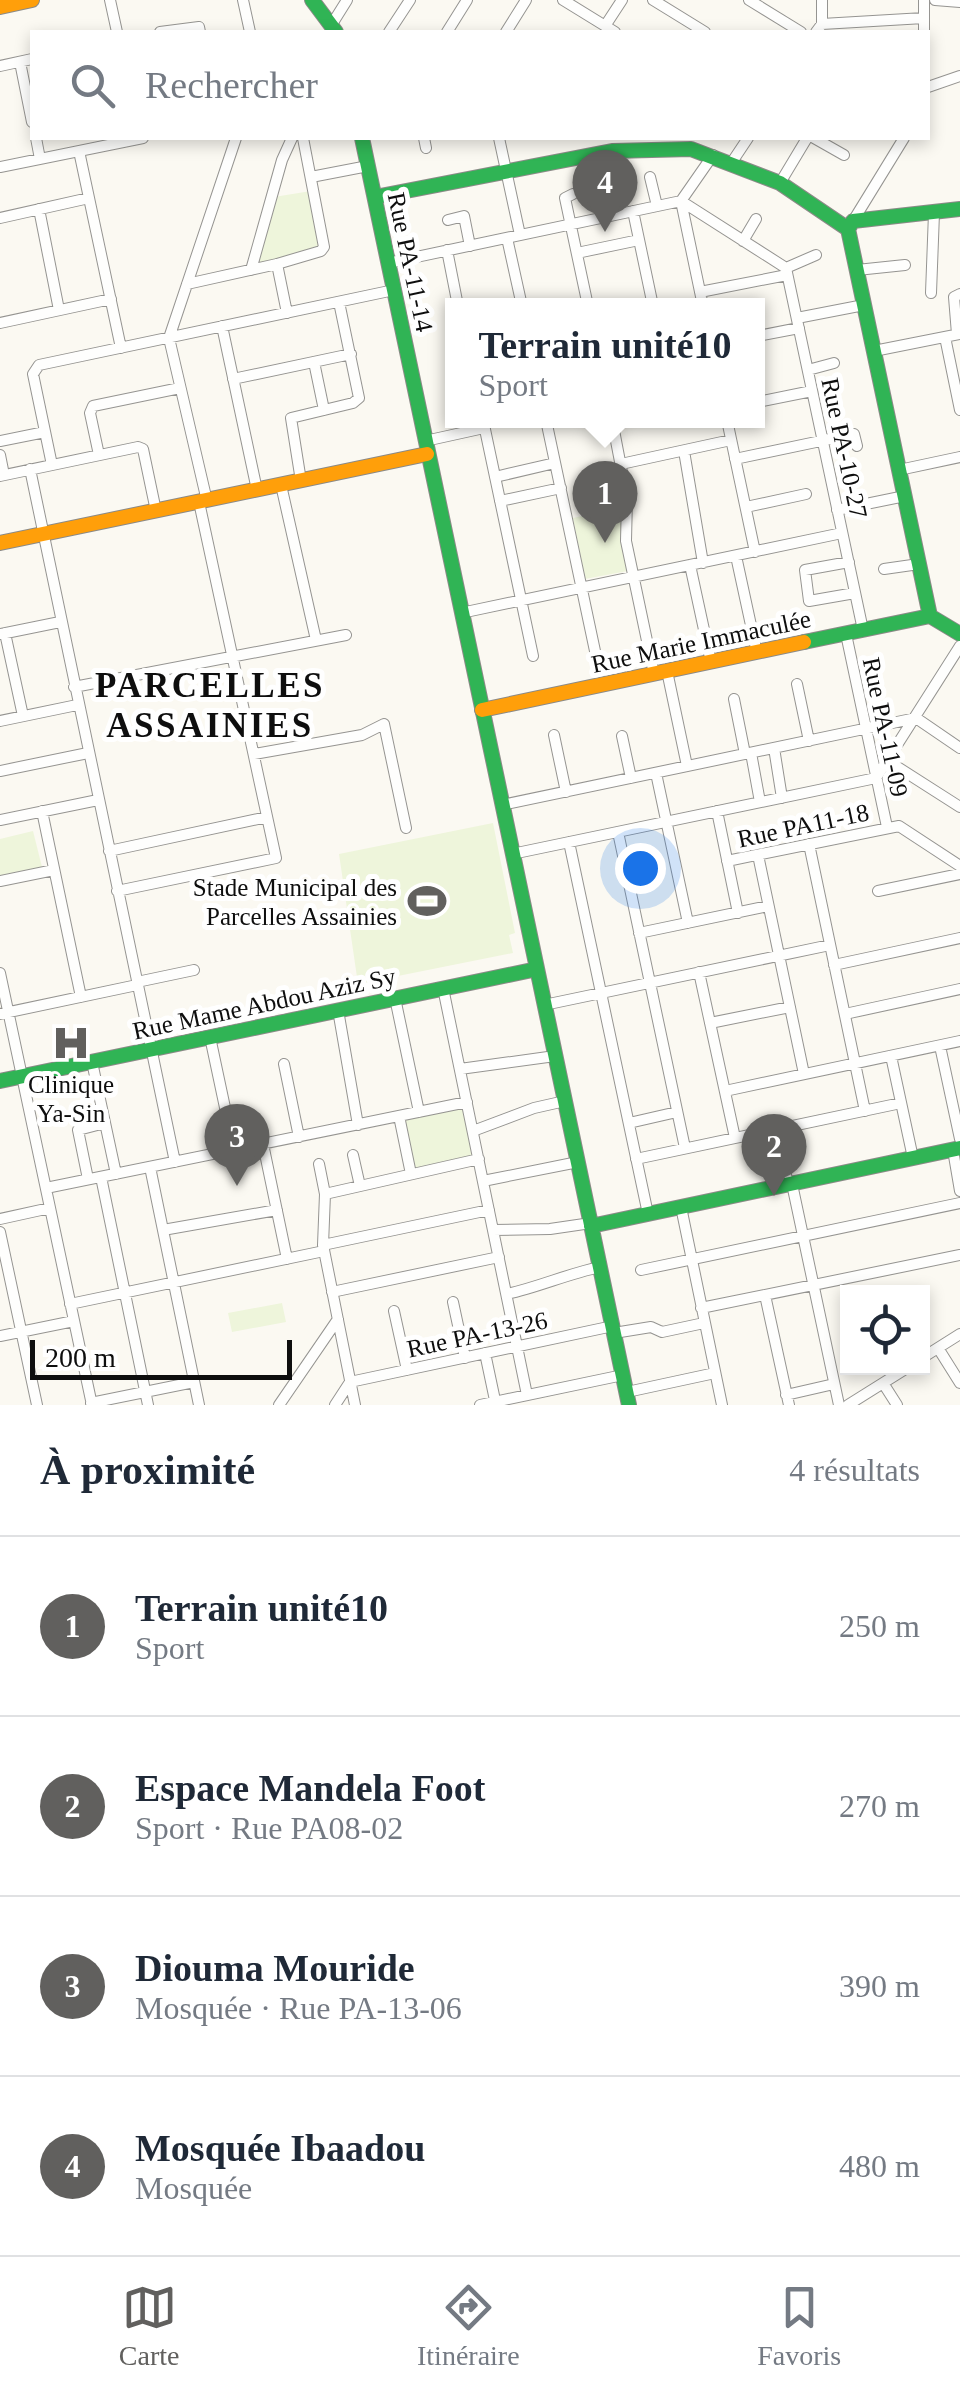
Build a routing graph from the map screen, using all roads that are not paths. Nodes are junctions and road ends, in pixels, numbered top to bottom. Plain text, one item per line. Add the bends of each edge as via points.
1 (32, 0) edge
2 (110, 0) edge
3 (243, 0) edge
4 (312, 0) edge
5 (347, 0) edge
6 (410, 0) edge
7 (466, 0) edge
8 (526, 0) edge
9 (564, 0) edge
10 (622, 0) edge
11 (653, 0) edge
12 (751, 0) edge
13 (822, 0) edge
14 (924, 0) edge
15 (935, 0) edge
16 (960, 2) edge
17 (0, 7) edge
18 (924, 18) junction
19 (334, 28) edge
20 (819, 28) edge
21 (603, 29) edge
22 (117, 30) edge
23 (169, 30) edge
24 (200, 30) edge
25 (250, 30) edge
26 (390, 30) edge
27 (447, 30) edge
28 (507, 30) edge
29 (702, 30) edge
30 (798, 30) edge
31 (924, 30) edge
32 (30, 60) edge
33 (20, 62) junction
34 (0, 66) edge
35 (960, 76) edge
36 (930, 86) edge
37 (30, 112) edge
38 (36, 140) edge
39 (132, 140) edge
40 (235, 140) edge
41 (291, 140) edge
42 (303, 140) edge
43 (362, 140) edge
44 (499, 140) edge
45 (747, 140) edge
46 (809, 140) edge
47 (814, 140) edge
48 (903, 140) edge
49 (689, 143) edge
50 (79, 151) junction
51 (713, 155) junction
52 (844, 155) dead end
53 (40, 159) junction
54 (732, 162) junction
55 (368, 166) junction
56 (0, 168) edge
57 (506, 170) junction
58 (311, 177) junction
59 (650, 177) dead end
60 (780, 183) junction
61 (573, 194) dead end
62 (374, 197) junction
63 (89, 198) junction
64 (680, 201) junction
65 (656, 206) junction
66 (40, 209) junction
67 (960, 209) edge
68 (633, 212) junction
69 (934, 213) junction
70 (0, 218) edge
71 (756, 219) dead end
72 (448, 220) dead end
73 (570, 224) junction
74 (850, 225) junction
75 (514, 236) junction
76 (639, 240) junction
77 (743, 241) junction
78 (470, 246) junction
79 (447, 250) junction
80 (576, 253) junction
81 (816, 254) dead end
82 (388, 263) junction
83 (277, 264) junction
84 (905, 264) dead end
85 (251, 270) junction
86 (856, 270) junction
87 (787, 271) junction
88 (187, 284) junction
89 (394, 290) junction
90 (700, 292) junction
91 (931, 293) dead end
92 (960, 294) edge
93 (456, 298) edge
94 (521, 298) edge
95 (586, 298) edge
96 (651, 298) edge
97 (701, 298) edge
98 (110, 299) junction
99 (339, 302) junction
100 (864, 304) junction
101 (60, 310) junction
102 (287, 313) junction
103 (0, 322) edge
104 (798, 323) junction
105 (222, 326) junction
106 (765, 334) edge
107 (954, 335) edge
108 (169, 338) junction
109 (121, 348) junction
110 (874, 352) junction
111 (351, 354) junction
112 (314, 362) junction
113 (834, 362) dead end
114 (808, 370) junction
115 (234, 379) junction
116 (180, 388) junction
117 (812, 391) junction
118 (765, 401) edge
119 (324, 410) junction
120 (960, 410) edge
121 (474, 428) edge
122 (485, 428) edge
123 (548, 428) edge
124 (614, 428) edge
125 (729, 428) edge
126 (45, 432) junction
127 (732, 440) junction
128 (823, 440) junction
129 (0, 441) edge
130 (857, 446) dead end
131 (426, 448) junction
132 (684, 450) junction
133 (98, 455) junction
134 (0, 456) edge
135 (960, 458) edge
136 (736, 459) junction
137 (555, 463) junction
138 (621, 464) junction
139 (52, 465) junction
140 (30, 470) junction
141 (899, 470) junction
142 (2, 475) edge
143 (495, 477) junction
144 (301, 481) junction
145 (282, 485) junction
146 (560, 488) junction
147 (257, 490) junction
148 (806, 494) dead end
149 (905, 496) junction
150 (203, 502) junction
151 (500, 502) junction
152 (746, 507) junction
153 (838, 510) junction
154 (156, 511) junction
155 (842, 533) junction
156 (42, 534) junction
157 (0, 543) edge
158 (755, 552) junction
159 (736, 556) junction
160 (848, 562) junction
161 (703, 563) junction
162 (919, 564) junction
163 (690, 565) junction
164 (884, 569) dead end
165 (633, 577) junction
166 (582, 588) junction
167 (855, 593) junction
168 (521, 601) junction
169 (461, 614) junction
170 (930, 616) junction
171 (60, 622) junction
172 (863, 630) junction
173 (3, 634) edge
174 (846, 634) junction
175 (960, 634) edge
176 (346, 635) dead end
177 (316, 640) junction
178 (960, 646) edge
179 (595, 650) dead end
180 (757, 653) junction
181 (232, 656) junction
182 (533, 656) dead end
183 (711, 662) junction
184 (661, 673) junction
185 (797, 684) dead end
186 (74, 687) junction
187 (734, 700) dead end
188 (78, 704) junction
189 (482, 710) junction
190 (23, 716) junction
191 (916, 718) junction
192 (0, 721) edge
193 (865, 729) junction
194 (554, 735) dead end
195 (622, 736) dead end
196 (809, 741) junction
197 (774, 748) junction
198 (960, 748) edge
199 (88, 753) junction
200 (254, 754) junction
201 (748, 754) junction
202 (888, 761) junction
203 (687, 766) junction
204 (0, 772) edge
205 (656, 773) junction
206 (631, 778) junction
207 (876, 778) junction
208 (566, 792) junction
209 (782, 798) junction
210 (98, 800) junction
211 (760, 802) junction
212 (502, 805) junction
213 (960, 806) edge
214 (717, 811) junction
215 (42, 812) junction
216 (267, 817) junction
217 (0, 820) edge
218 (666, 822) junction
219 (406, 828) dead end
220 (887, 828) junction
221 (618, 832) junction
222 (569, 842) junction
223 (808, 844) junction
224 (960, 848) edge
225 (108, 850) junction
226 (512, 854) junction
227 (758, 855) junction
228 (728, 861) junction
229 (956, 863) edge
230 (54, 870) junction
231 (960, 874) edge
232 (0, 881) edge
233 (117, 891) junction
234 (878, 891) dead end
235 (768, 906) junction
236 (738, 912) junction
237 (688, 923) junction
238 (639, 933) junction
239 (960, 938) edge
240 (830, 945) junction
241 (779, 956) junction
242 (834, 964) junction
243 (537, 969) junction
244 (194, 970) dead end
245 (699, 972) junction
246 (0, 973) edge
247 (137, 983) junction
248 (650, 983) junction
249 (443, 988) junction
250 (960, 989) edge
251 (601, 993) junction
252 (81, 996) junction
253 (396, 998) junction
254 (544, 1005) junction
255 (790, 1007) junction
256 (338, 1010) junction
257 (4, 1013) edge
258 (844, 1014) junction
259 (710, 1023) junction
260 (210, 1037) junction
261 (960, 1042) edge
262 (940, 1046) junction
263 (151, 1049) junction
264 (555, 1056) junction
265 (892, 1056) junction
266 (92, 1062) junction
267 (284, 1064) dead end
268 (855, 1064) junction
269 (460, 1069) junction
270 (804, 1074) junction
271 (22, 1076) junction
272 (0, 1081) edge
273 (724, 1091) junction
274 (565, 1101) junction
275 (467, 1102) junction
276 (901, 1103) junction
277 (865, 1110) junction
278 (419, 1112) junction
279 (677, 1112) junction
280 (400, 1116) junction
281 (105, 1123) junction
282 (629, 1123) junction
283 (358, 1125) junction
284 (776, 1129) junction
285 (473, 1132) junction
286 (298, 1136) junction
287 (734, 1138) junction
288 (263, 1144) junction
289 (958, 1146) edge
290 (685, 1148) junction
291 (234, 1150) junction
292 (353, 1155) dead end
293 (913, 1158) junction
294 (479, 1159) junction
295 (636, 1159) junction
296 (175, 1162) junction
297 (578, 1162) junction
298 (318, 1164) dead end
299 (150, 1167) junction
300 (116, 1174) junction
301 (411, 1174) junction
302 (101, 1177) junction
303 (88, 1179) junction
304 (483, 1181) junction
305 (790, 1184) junction
306 (360, 1186) junction
307 (46, 1188) junction
308 (960, 1192) edge
309 (325, 1194) junction
310 (960, 1203) edge
311 (680, 1207) junction
312 (50, 1208) junction
313 (277, 1210) junction
314 (489, 1210) junction
315 (648, 1214) junction
316 (0, 1218) edge
317 (591, 1224) junction
318 (163, 1230) junction
319 (494, 1230) junction
320 (0, 1232) edge
321 (803, 1236) junction
322 (323, 1248) junction
323 (960, 1255) edge
324 (499, 1257) junction
325 (287, 1259) junction
326 (692, 1260) junction
327 (600, 1267) junction
328 (642, 1270) dead end
329 (174, 1282) junction
330 (813, 1285) junction
331 (332, 1292) junction
332 (125, 1293) junction
333 (506, 1294) junction
334 (765, 1295) junction
335 (453, 1302) dead end
336 (70, 1304) junction
337 (701, 1308) junction
338 (394, 1311) dead end
339 (338, 1319) junction
340 (74, 1321) junction
341 (704, 1323) junction
342 (613, 1330) junction
343 (21, 1332) junction
344 (960, 1334) edge
345 (0, 1336) edge
346 (518, 1346) junction
347 (938, 1348) junction
348 (485, 1353) junction
349 (930, 1353) edge
350 (464, 1358) junction
351 (407, 1370) junction
352 (715, 1373) junction
353 (623, 1375) junction
354 (895, 1375) edge
355 (194, 1382) junction
356 (350, 1382) junction
357 (883, 1382) junction
358 (960, 1383) edge
359 (834, 1384) junction
360 (145, 1392) junction
361 (528, 1395) junction
362 (628, 1398) edge
363 (788, 1400) edge
364 (496, 1403) edge
365 (92, 1404) edge
366 (37, 1405) edge
367 (148, 1405) edge
368 (199, 1405) edge
369 (279, 1405) edge
370 (335, 1405) edge
371 (355, 1405) edge
372 (480, 1405) edge
373 (722, 1405) edge
374 (838, 1405) edge
375 (848, 1405) edge
376 (897, 1405) edge

1 - 17 street
2 - 22 street
3 - 25 street
4 - 19 street
5 - 19 street
6 - 26 street
7 - 27 street
8 - 28 street
9 - 21 street
10 - 21 street
11 - 29 street
12 - 30 street
13 - 20 street
14 - 18 street
15 - 16 street
18 - 20 street
18 - 31 street
23 - 24 street
32 - 33 street
33 - 34 street
33 - 37 street
35 - 36 street
38 - 53 street
39 - 50 street
40 - 88 street
41 - 85 street
42 - 58 street
43 - 55 street, Rue PA-11-14
44 - 57 street
45 - 54 street
46 - 60 street
47 - 52 street
48 - 74 street
49 - 51 street
49 - 57 street
50 - 53 street
50 - 63 street
51 - 54 street
51 - 64 street
53 - 56 street
54 - 60 street
55 - 58 street
55 - 62 street, Rue PA-11-14
57 - 62 street
57 - 75 street
58 - 83 street via 324,248
59 - 65 street
60 - 74 street
61 - 73 street via 565,198
62 - 82 street, Rue PA-11-14
63 - 66 street
63 - 98 street
64 - 65 street
64 - 77 street
64 - 90 street
65 - 68 street
66 - 70 street
66 - 101 street
67 - 69 street
68 - 73 street
68 - 76 street
69 - 74 street
69 - 91 street
71 - 77 street
72 - 78 street via 464,216
73 - 75 street
73 - 80 street
74 - 86 street
75 - 78 street
75 - 94 street
76 - 80 street
76 - 96 street
77 - 87 street
78 - 79 street
79 - 82 street
79 - 93 street
80 - 95 street
81 - 87 street
82 - 89 street, Rue PA-11-14
83 - 85 street
83 - 102 street
84 - 86 street
85 - 88 street
86 - 100 street
87 - 90 street
87 - 104 street, Rue PA-10-27
88 - 108 street
89 - 99 street
89 - 131 street, Rue PA-11-14
90 - 97 street
92 - 107 street via 954,297
98 - 101 street
98 - 109 street
99 - 102 street
99 - 111 street
100 - 104 street
100 - 110 street
101 - 103 street
102 - 105 street
104 - 106 street
104 - 114 street, Rue PA-10-27
105 - 108 street
105 - 115 street
107 - 110 street
107 - 120 street
108 - 109 street
108 - 116 street
109 - 126 street via 35,368
110 - 141 street
111 - 112 street
111 - 119 street via 359,398
112 - 115 street
112 - 119 street
113 - 114 street
114 - 117 street, Rue PA-10-27
115 - 147 street
116 - 133 street via 93,406
116 - 150 street
117 - 118 street
117 - 128 street, Rue PA-10-27
119 - 144 street via 290,418
121 - 131 street
122 - 143 street
123 - 137 street
124 - 138 street
125 - 127 street
126 - 129 street
126 - 139 street
127 - 132 street
127 - 136 street
128 - 130 street via 854,434
128 - 136 street
128 - 153 street, Rue PA-10-27
131 - 144 street
131 - 169 street, Rue PA-11-14
132 - 138 street
132 - 161 street
133 - 139 street
133 - 154 street via 143,449
134 - 142 street
135 - 141 street
136 - 152 street
137 - 143 street
137 - 146 street
138 - 165 street
139 - 140 street
140 - 142 street
140 - 156 street
141 - 149 street
143 - 151 street
144 - 145 street
145 - 147 street
145 - 177 street
146 - 151 street
146 - 166 street
147 - 150 street
148 - 152 street
149 - 153 street
149 - 162 street
150 - 154 street
150 - 181 street
151 - 168 street
152 - 158 street
153 - 155 street, Rue PA-10-27
154 - 156 street
155 - 158 street
155 - 160 street, Rue PA-10-27
156 - 157 street
156 - 171 street
158 - 159 street
159 - 161 street
159 - 180 street
160 - 167 street, Rue PA-10-27
160 - 167 street via 805,570 809,601
161 - 163 street
162 - 164 street
162 - 170 street
163 - 165 street
163 - 183 street
165 - 166 street
165 - 184 street
166 - 168 street
166 - 179 street
167 - 172 street, Rue PA-10-27
168 - 169 street
168 - 182 street
169 - 189 street, Rue PA-11-14
170 - 172 street, Rue Marie Immaculée
170 - 175 street
171 - 173 street
171 - 186 street
172 - 174 street, Rue Marie Immaculée
173 - 190 street
174 - 180 street, Rue Marie Immaculée
174 - 193 street, Rue PA-11-09
176 - 177 street
177 - 181 street
178 - 191 street
180 - 183 street, Rue Marie Immaculée
181 - 186 street
181 - 200 street
183 - 184 street, Rue Marie Immaculée
184 - 189 street, Rue Marie Immaculée
184 - 203 street
185 - 196 street
186 - 188 street
187 - 201 street
188 - 190 street
188 - 199 street
189 - 212 street, Rue PA-11-14
190 - 192 street
191 - 193 street
191 - 198 street
191 - 202 street
193 - 196 street
193 - 207 street, Rue PA-11-09
194 - 208 street
195 - 206 street
196 - 197 street
197 - 201 street
197 - 209 street
199 - 204 street
199 - 210 street
200 - 216 street
200 - 219 street via 362,735 384,724
201 - 203 street
201 - 211 street
202 - 207 street
202 - 213 street
203 - 205 street
205 - 206 street
205 - 218 street
206 - 208 street
207 - 209 street
207 - 220 street, Rue PA-11-09
208 - 212 street
209 - 211 street
210 - 215 street
210 - 225 street
211 - 214 street
212 - 226 street, Rue PA-11-14
214 - 218 street
214 - 228 street
215 - 217 street
215 - 230 street
216 - 225 street
216 - 233 street via 276,858
218 - 221 street
218 - 237 street
220 - 223 street, Rue PA11-18
220 - 229 street via 902,827
221 - 222 street
221 - 238 street
222 - 226 street
222 - 251 street
223 - 227 street, Rue PA11-18
223 - 240 street
224 - 229 street
225 - 233 street
226 - 243 street, Rue PA-11-14
227 - 228 street, Rue PA11-18
227 - 235 street
228 - 236 street
230 - 232 street
230 - 252 street
231 - 234 street
233 - 247 street
235 - 236 street
235 - 241 street
236 - 237 street
237 - 238 street
238 - 248 street
239 - 242 street
240 - 241 street
240 - 242 street
241 - 245 street
241 - 255 street
242 - 258 street
243 - 249 street, Rue Mame Abdou Aziz Sy
243 - 254 street, Rue PA-11-14
244 - 247 street
245 - 248 street
245 - 259 street
246 - 257 street
247 - 252 street
247 - 263 street
248 - 251 street
248 - 279 street
249 - 253 street, Rue Mame Abdou Aziz Sy
249 - 269 street
250 - 258 street
251 - 254 street
251 - 282 street
252 - 257 street
253 - 256 street, Rue Mame Abdou Aziz Sy
253 - 278 street
254 - 264 street, Rue PA-11-14
255 - 259 street
255 - 270 street
256 - 260 street, Rue Mame Abdou Aziz Sy
256 - 283 street
257 - 271 street
258 - 268 street
259 - 273 street
260 - 263 street, Rue Mame Abdou Aziz Sy
260 - 291 street
261 - 262 street
262 - 265 street
262 - 289 street
263 - 266 street, Rue Mame Abdou Aziz Sy
263 - 296 street
264 - 269 street
264 - 274 street, Rue PA-11-14
265 - 268 street
265 - 276 street
266 - 271 street, Rue Mame Abdou Aziz Sy
266 - 281 street
267 - 286 street
268 - 270 street
268 - 277 street
269 - 275 street
270 - 273 street
271 - 272 street, Rue Mame Abdou Aziz Sy
271 - 307 street
273 - 287 street
274 - 285 street
274 - 297 street, Rue PA-11-14
275 - 278 street
275 - 285 street
276 - 277 street
276 - 293 street
277 - 284 street
278 - 280 street
279 - 282 street
279 - 290 street
280 - 283 street
280 - 301 street
281 - 300 street
281 - 303 street via 78,1130
282 - 295 street
283 - 286 street
284 - 287 street
284 - 305 street
285 - 294 street
286 - 288 street
287 - 290 street
288 - 291 street
288 - 313 street
289 - 293 street
289 - 308 street
290 - 295 street
291 - 296 street
292 - 306 street
293 - 305 street
294 - 301 street
294 - 304 street
295 - 315 street
296 - 299 street
297 - 304 street
297 - 317 street, Rue PA-11-14
298 - 309 street
299 - 300 street
299 - 318 street
300 - 302 street
301 - 306 street
302 - 303 street
302 - 332 street
303 - 307 street
304 - 314 street
305 - 311 street
305 - 321 street
306 - 309 street
307 - 312 street
309 - 322 street
310 - 321 street
311 - 315 street
311 - 326 street
312 - 316 street
312 - 336 street
313 - 318 street
313 - 325 street
314 - 319 street
314 - 322 street
315 - 317 street
317 - 319 street
317 - 327 street, Rue PA-11-14
318 - 329 street
319 - 324 street
320 - 343 street
321 - 326 street
321 - 330 street
322 - 325 street
322 - 331 street
323 - 330 street
324 - 331 street
324 - 333 street
325 - 329 street
326 - 328 street
326 - 337 street
327 - 333 street
327 - 342 street, Rue PA-11-14
329 - 332 street
329 - 355 street
330 - 334 street
330 - 359 street
331 - 339 street
332 - 336 street
332 - 360 street
333 - 346 street
334 - 337 street
334 - 363 street
335 - 350 street
336 - 340 street
337 - 341 street
338 - 351 street
339 - 356 street
339 - 369 street
340 - 343 street
340 - 365 street
341 - 342 street, Rue PA-13-26 via 662,1332 651,1326
341 - 352 street
342 - 346 street, Rue PA-13-26
342 - 353 street, Rue PA-11-14
343 - 345 street
343 - 366 street
344 - 347 street
346 - 348 street, Rue PA-13-26
346 - 361 street
347 - 349 street
347 - 358 street
348 - 350 street, Rue PA-13-26
348 - 364 street
350 - 351 street, Rue PA-13-26
351 - 356 street, Rue PA-13-26
352 - 362 street
352 - 373 street
353 - 361 street
353 - 362 street, Rue PA-11-14
354 - 357 street
355 - 360 street
355 - 368 street
356 - 370 street
356 - 371 street
357 - 375 street
357 - 376 street
359 - 363 street
359 - 374 street
360 - 365 street
360 - 367 street
361 - 364 street
364 - 372 street

